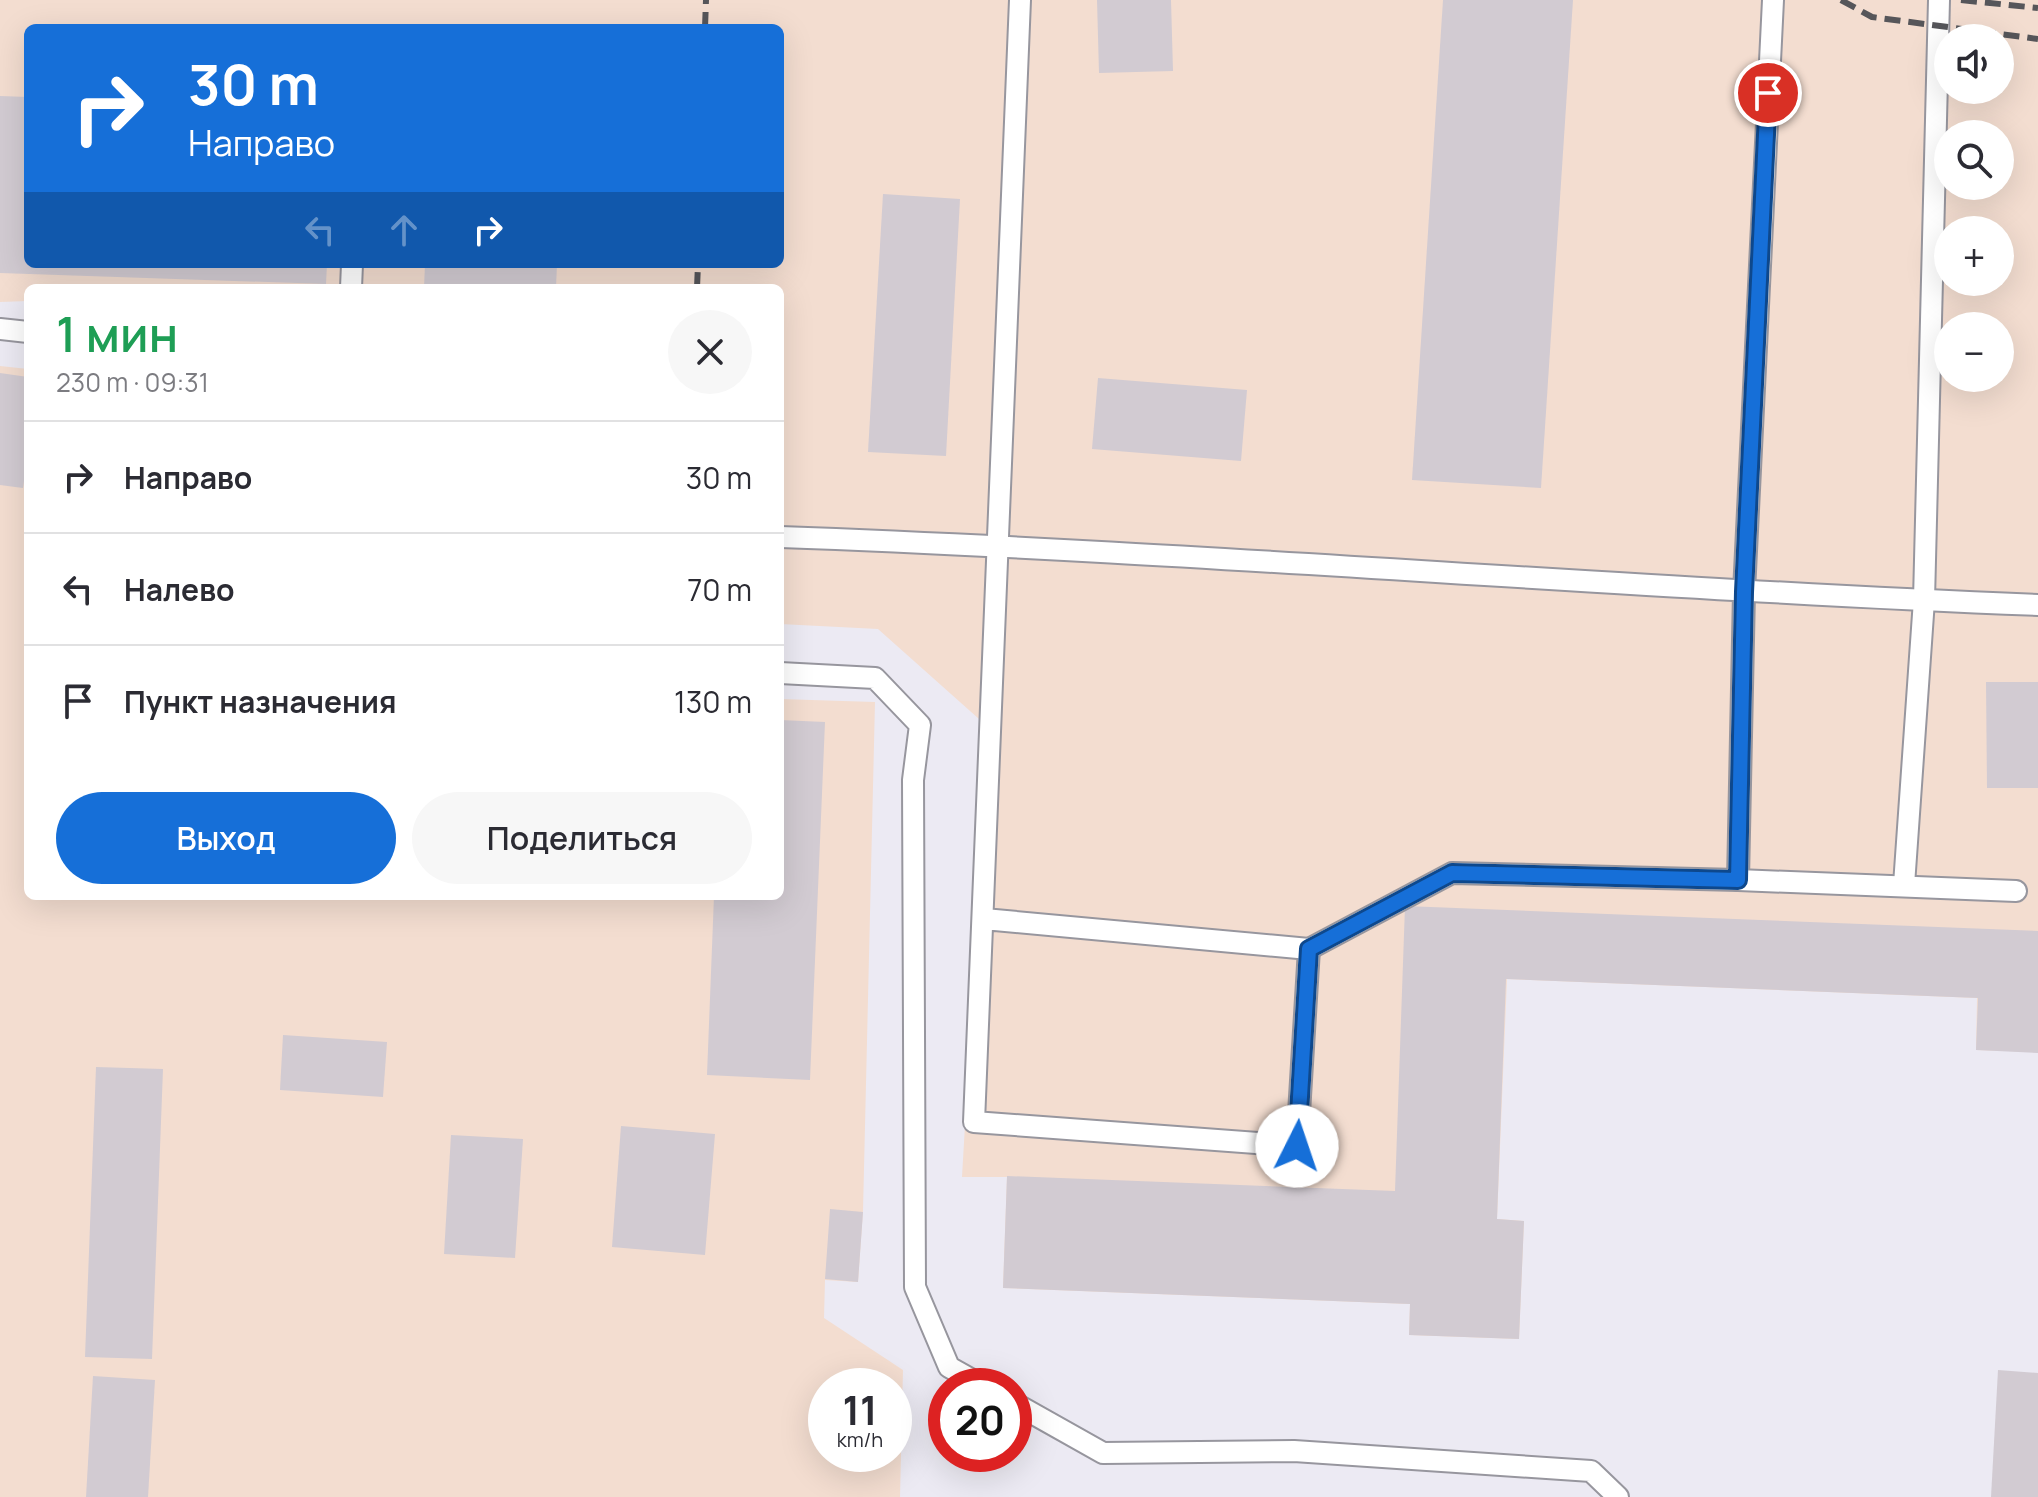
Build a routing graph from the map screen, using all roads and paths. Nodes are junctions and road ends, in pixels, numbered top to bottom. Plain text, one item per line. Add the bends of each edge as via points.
1 (1020, 0) edge
2 (1773, 0) edge
3 (1939, 0) edge
4 (0, 329) edge
5 (24, 332) edge
6 (784, 537) edge
7 (1001, 545) junction
8 (1744, 592) junction
9 (1924, 600) junction
10 (2038, 605) edge
11 (784, 673) edge
12 (1738, 880) junction
13 (1904, 885) junction
14 (2016, 891) dead end
15 (984, 919) junction
16 (1309, 949) junction
17 (951, 1368) edge
18 (1032, 1413) edge
19 (1618, 1497) edge

1 - 7 lane
2 - 8 lane
3 - 9 lane
4 - 5 lane
6 - 7 lane
7 - 8 lane
7 - 15 lane
8 - 9 lane
8 - 12 lane
9 - 10 lane
9 - 13 lane
11 - 17 lane via 875,678 920,725 913,780 915,1287
12 - 13 lane
12 - 16 lane via 1452,873
13 - 14 lane
15 - 16 lane
15 - 16 lane via 974,1122 1297,1146
18 - 19 lane via 1103,1453 1294,1451 1591,1471

